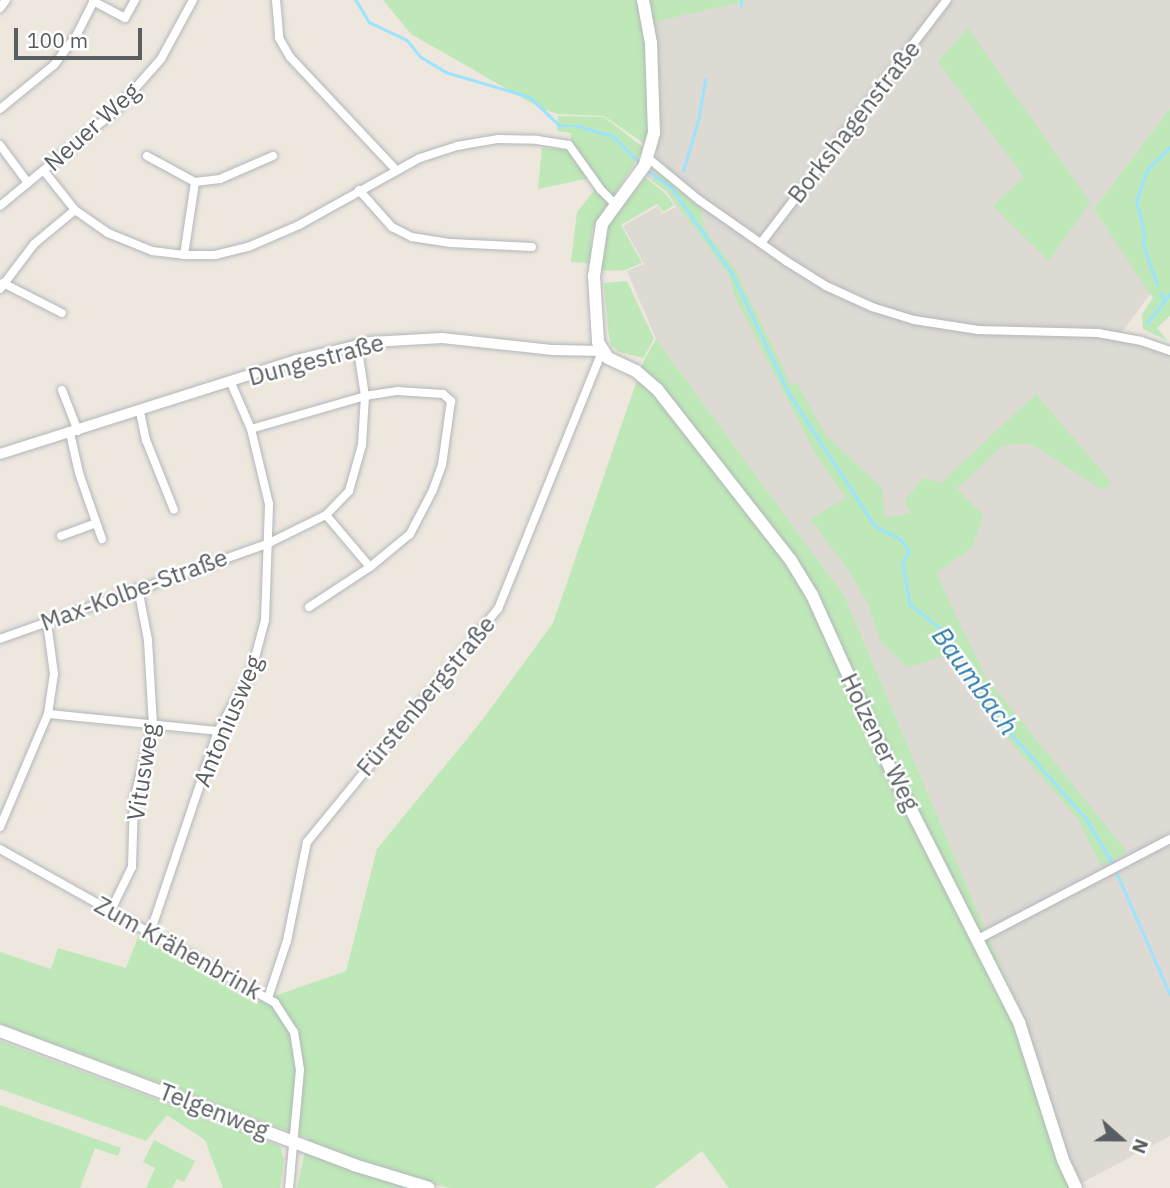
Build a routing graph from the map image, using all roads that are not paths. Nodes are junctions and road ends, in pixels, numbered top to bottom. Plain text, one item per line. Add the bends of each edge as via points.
1 (6, 0) edge
2 (135, 0) edge
3 (193, 0) edge
4 (276, 0) edge
5 (643, 0) edge
6 (947, 0) edge
7 (93, 1) edge
8 (0, 8) edge
9 (0, 109) edge
10 (0, 145) edge
11 (147, 156) dead end
12 (273, 156) dead end
13 (648, 158) junction
14 (395, 169) junction
15 (44, 171) junction
16 (195, 182) junction
17 (28, 183) junction
18 (359, 190) junction
19 (614, 203) junction
20 (0, 206) edge
21 (75, 210) junction
22 (761, 243) junction
23 (532, 247) dead end
24 (184, 255) junction
25 (1, 286) edge
26 (62, 313) dead end
27 (357, 344) junction
28 (602, 351) junction
29 (1170, 351) edge
30 (231, 383) junction
31 (62, 390) dead end
32 (365, 396) junction
33 (140, 412) junction
34 (251, 429) junction
35 (74, 432) junction
36 (0, 454) edge
37 (174, 510) dead end
38 (326, 515) junction
39 (96, 523) junction
40 (61, 536) dead end
41 (102, 539) dead end
42 (269, 542) junction
43 (370, 568) junction
44 (138, 588) junction
45 (309, 607) dead end
46 (47, 622) junction
47 (0, 639) edge
48 (48, 714) junction
49 (153, 725) junction
50 (218, 731) junction
51 (0, 827) edge
52 (1170, 839) edge
53 (0, 849) edge
54 (111, 911) junction
55 (150, 933) junction
56 (978, 939) junction
57 (268, 998) junction
58 (0, 1031) edge
59 (294, 1141) junction
60 (289, 1188) edge
61 (429, 1188) edge
62 (1076, 1188) edge

1 - 8 street
2 - 7 street via 125,18
3 - 15 street, Neuer Weg via 152,70 116,110
4 - 14 street via 279,38 290,57
5 - 13 main road via 654,96 654,133
6 - 22 street, Borkshagenstraße
7 - 9 street via 77,34 54,65
10 - 17 street
11 - 16 street
12 - 16 street via 220,178
13 - 19 main road
13 - 22 street
14 - 18 street
14 - 19 street via 439,151 498,139 555,142 576,152
15 - 17 street, Neuer Weg
15 - 21 street
16 - 24 street
17 - 20 street, Neuer Weg
18 - 23 street via 391,228 412,237
18 - 24 street via 299,225 248,247 215,255
19 - 28 main road via 602,224 595,253 596,329
21 - 24 street via 127,243
21 - 25 street via 34,244
22 - 29 street via 826,286 900,317 978,330 1098,333
25 - 26 street
27 - 28 street, Dungestraße via 442,338
27 - 30 street, Dungestraße
27 - 32 street
28 - 56 main road, Holzener Weg via 657,389 800,575 890,768
28 - 57 street, Fürstenbergstraße via 498,609 307,842 287,941
30 - 33 street, Dungestraße
30 - 34 street, Antoniusweg
31 - 35 street
32 - 34 street
32 - 38 street via 354,479
32 - 43 street via 398,391 443,394 451,401 442,465 425,509 410,534
33 - 35 street, Dungestraße
33 - 37 street via 152,459
34 - 42 street, Antoniusweg via 267,489
35 - 36 street, Dungestraße
35 - 39 street
38 - 42 street, Max-Kolbe-Straße
38 - 43 street
39 - 40 street
39 - 41 street
42 - 44 street, Max-Kolbe-Straße
42 - 50 street, Antoniusweg via 265,620 258,652
43 - 45 street
44 - 46 street, Max-Kolbe-Straße
44 - 49 street, Vitusweg via 148,640
46 - 47 street, Max-Kolbe-Straße
46 - 48 street via 54,674
48 - 49 street
48 - 51 street
49 - 50 street
49 - 54 street, Vitusweg via 134,800 132,867
50 - 55 street, Antoniusweg
52 - 56 street
53 - 54 street, Zum Krähenbrink
54 - 55 street, Zum Krähenbrink
55 - 57 street, Zum Krähenbrink
56 - 62 main road, Holzener Weg via 1025,1035 1062,1160
57 - 59 street, Zum Krähenbrink via 283,1012 298,1044
58 - 59 main road, Telgenweg
59 - 60 street, Zum Krähenbrink
59 - 61 main road, Telgenweg

